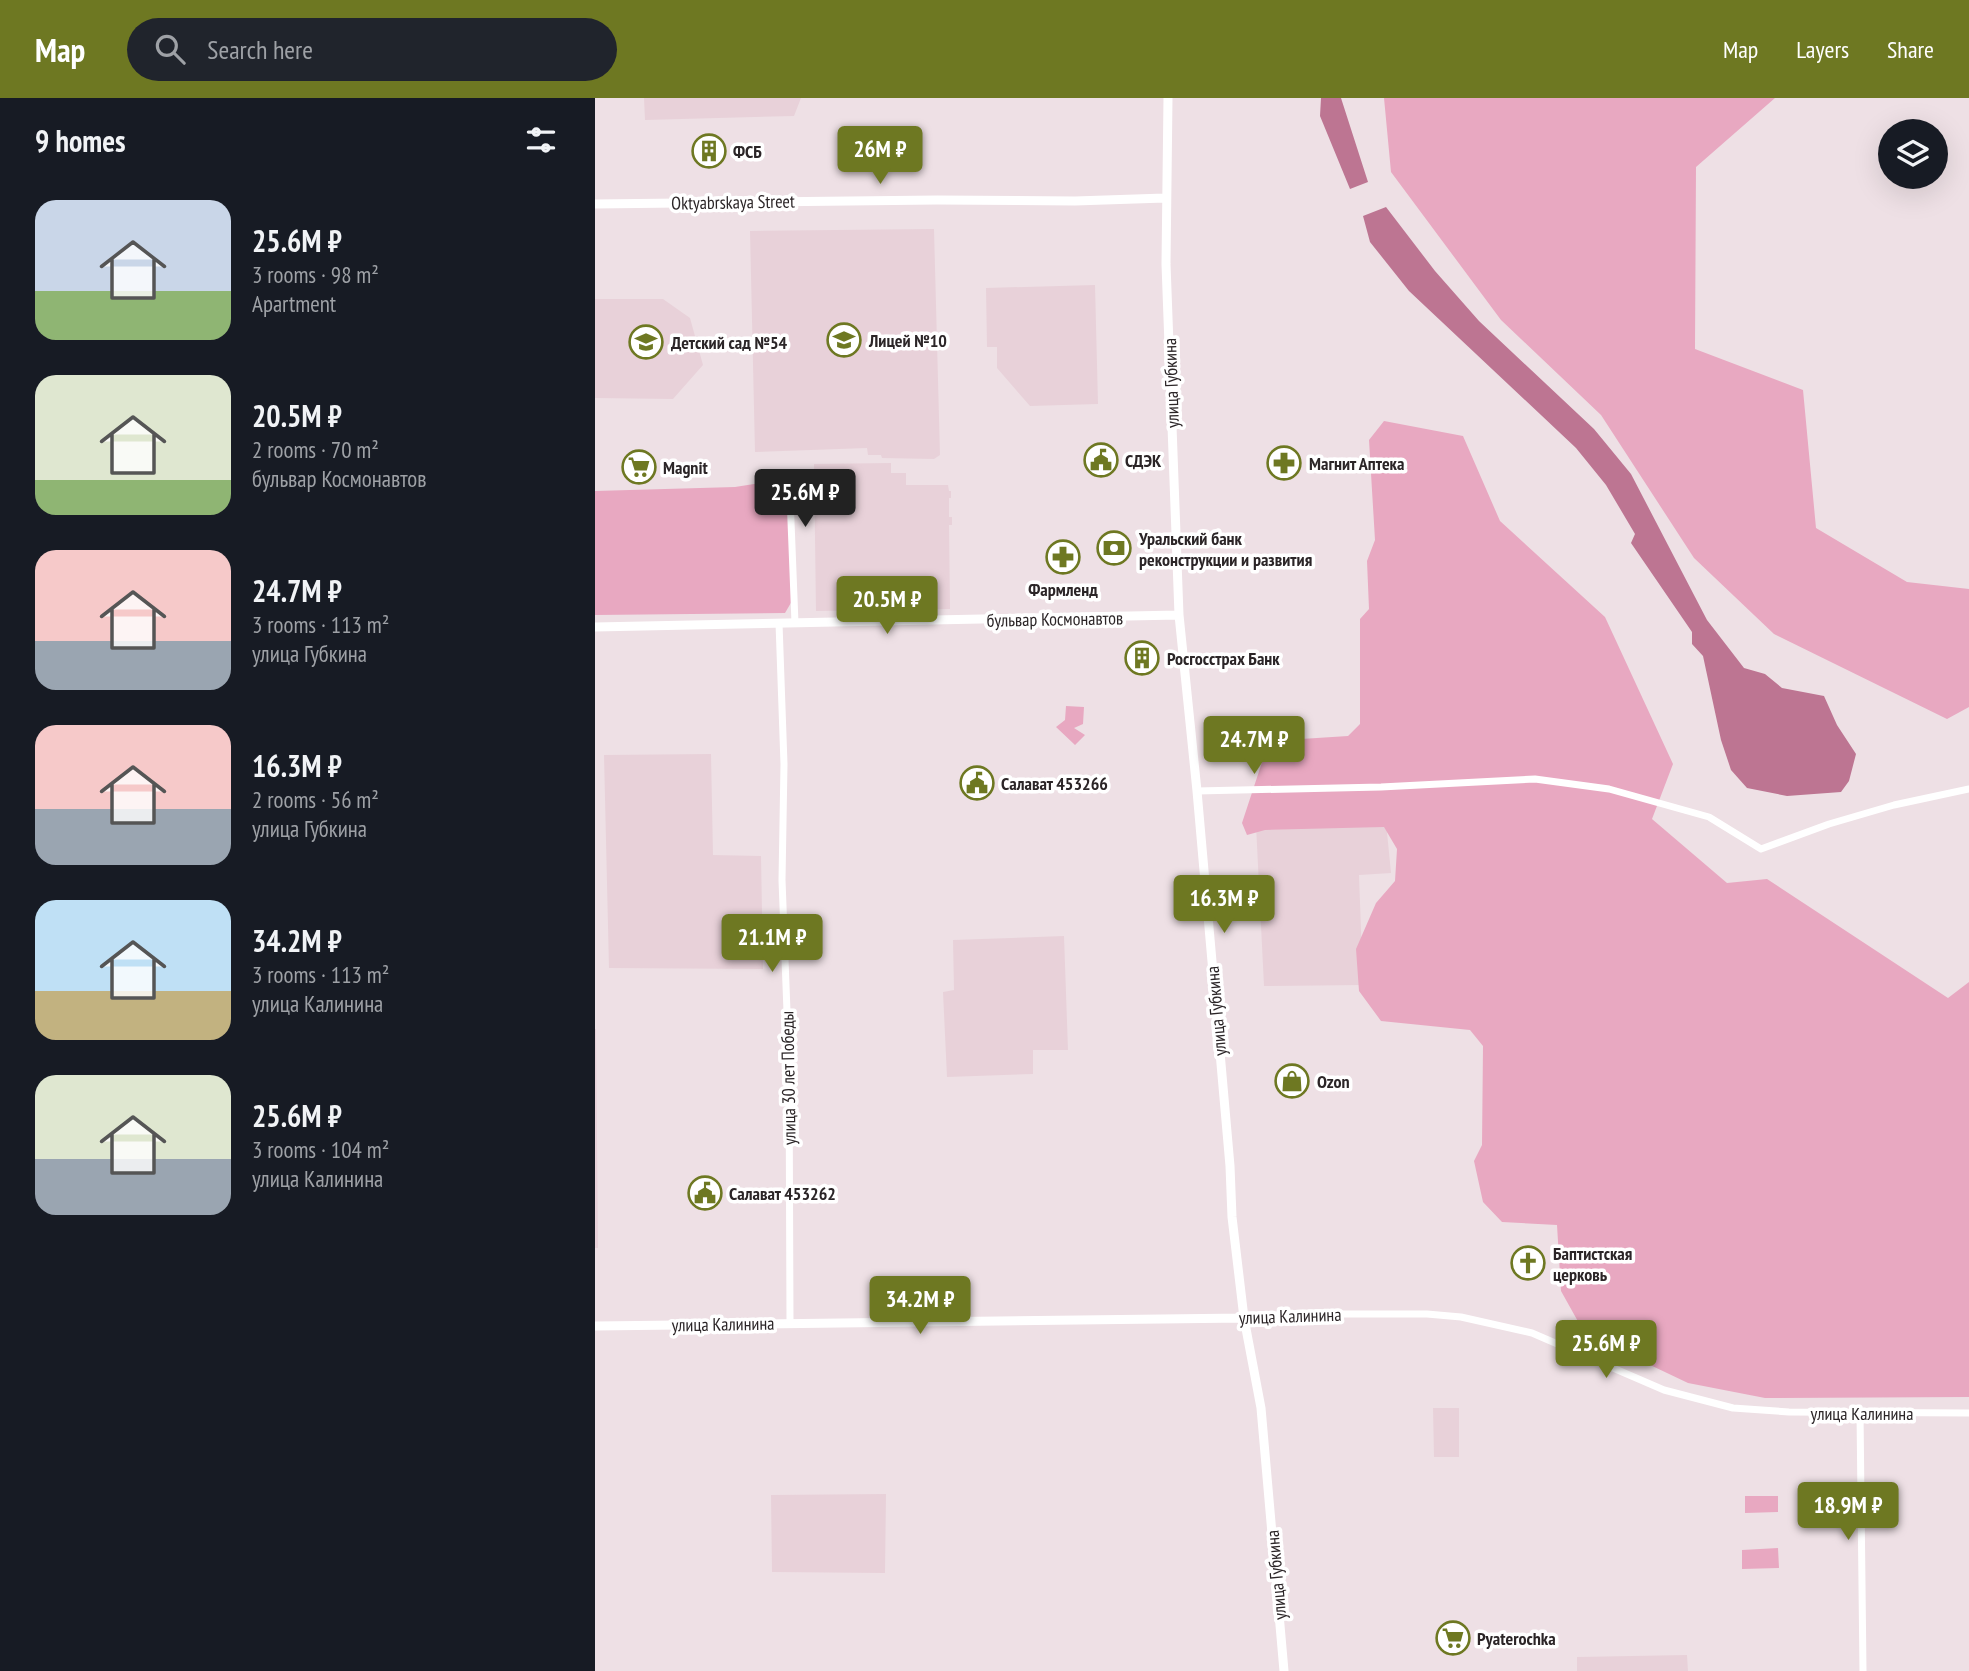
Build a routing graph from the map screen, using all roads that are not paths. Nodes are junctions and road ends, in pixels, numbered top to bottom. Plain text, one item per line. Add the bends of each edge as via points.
1 (1168, 98) edge
2 (1165, 198) junction
3 (595, 204) edge
4 (763, 481) dead end
5 (1179, 615) junction
6 (779, 623) junction
7 (795, 623) junction
8 (595, 626) edge
9 (1969, 789) edge
10 (1197, 791) junction
11 (1244, 1318) junction
12 (790, 1323) junction
13 (595, 1326) edge
14 (1860, 1413) junction
15 (1969, 1413) edge
16 (1284, 1671) edge
17 (1863, 1671) edge

1 - 2 street, улица Губкина
2 - 3 street, Oktyabrskaya Street
2 - 5 street, улица Губкина
4 - 7 street via 783,482 790,496
5 - 7 street, бульвар Космонавтов
5 - 10 street, улица Губкина
6 - 7 street, бульвар Космонавтов
6 - 8 street, бульвар Космонавтов
6 - 12 street, улица 30 лет Победы
9 - 10 street via 1894,805 1761,849 1709,817 1609,789 1535,779
10 - 11 street, улица Губкина
11 - 12 street, улица Калинина
11 - 14 street, улица Калинина via 1286,1314 1461,1317 1532,1333 1664,1390 1733,1408
11 - 16 street, улица Губкина via 1261,1408
12 - 13 street, улица Калинина
14 - 15 street, улица Калинина
14 - 17 street

